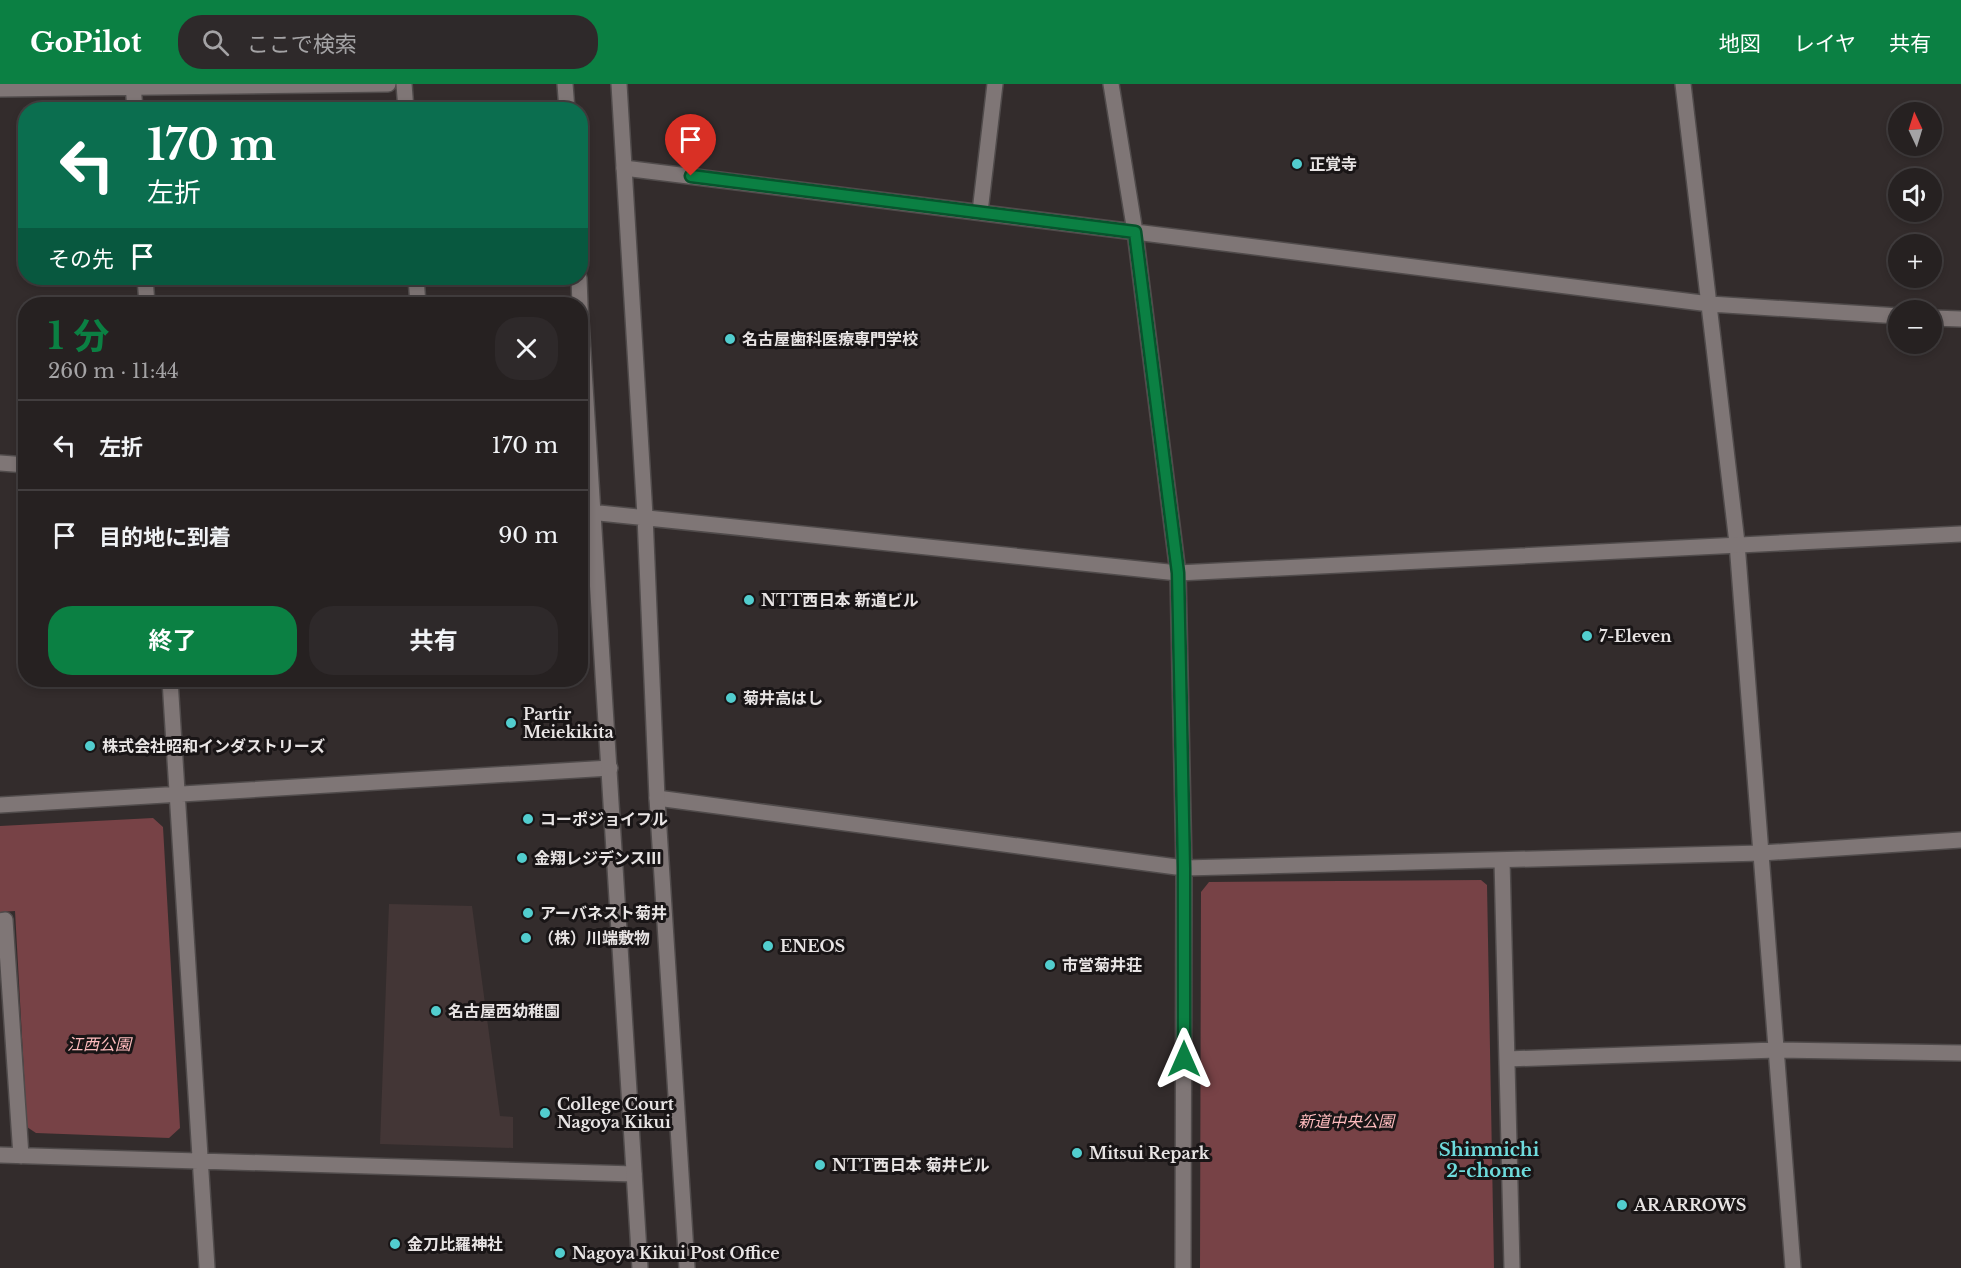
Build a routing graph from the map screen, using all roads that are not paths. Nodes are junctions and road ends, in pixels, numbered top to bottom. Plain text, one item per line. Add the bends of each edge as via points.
1 (388, 84) edge
2 (404, 84) edge
3 (566, 84) edge
4 (619, 84) edge
5 (995, 84) edge
6 (1111, 84) edge
7 (1683, 84) edge
8 (133, 86) edge
9 (0, 89) edge
10 (134, 102) edge
11 (405, 102) edge
12 (567, 102) edge
13 (624, 168) junction
14 (980, 212) junction
15 (1135, 232) junction
16 (1710, 304) junction
17 (1888, 315) edge
18 (1942, 318) edge
19 (1961, 319) edge
20 (0, 463) edge
21 (18, 464) edge
22 (588, 511) edge
23 (645, 516) junction
24 (588, 522) edge
25 (1961, 534) edge
26 (1737, 543) junction
27 (1178, 573) junction
28 (170, 687) edge
29 (610, 768) junction
30 (177, 795) junction
31 (657, 798) junction
32 (0, 805) edge
33 (1961, 840) edge
34 (1761, 853) junction
35 (1502, 860) junction
36 (1184, 868) junction
37 (0, 921) edge
38 (1776, 1050) junction
39 (1961, 1053) edge
40 (1507, 1059) junction
41 (0, 1155) edge
42 (21, 1156) junction
43 (200, 1162) junction
44 (634, 1174) junction
45 (207, 1268) edge
46 (640, 1268) edge
47 (687, 1268) edge
48 (1184, 1268) edge
49 (1512, 1268) edge
50 (1793, 1268) edge

1 - 8 street
2 - 11 street
3 - 12 street
4 - 13 street
5 - 14 street
6 - 15 street
7 - 16 street
8 - 9 street
8 - 10 street
13 - 14 street
13 - 23 street
14 - 15 street
15 - 16 street
15 - 27 street
16 - 17 street
16 - 26 street
18 - 19 street
20 - 21 street
22 - 23 street
23 - 27 street
23 - 31 street
24 - 29 street
25 - 26 street
26 - 27 street
26 - 34 street
27 - 36 street
28 - 30 street
29 - 30 street
29 - 44 street
30 - 32 street
30 - 43 street
31 - 36 street
31 - 47 street
33 - 34 street
34 - 35 street
34 - 38 street
35 - 36 street
35 - 40 street
36 - 48 street
37 - 42 street via 5,920
38 - 39 street
38 - 40 street
38 - 50 street
40 - 49 street
41 - 42 street
42 - 43 street
43 - 44 street
43 - 45 street
44 - 46 street

